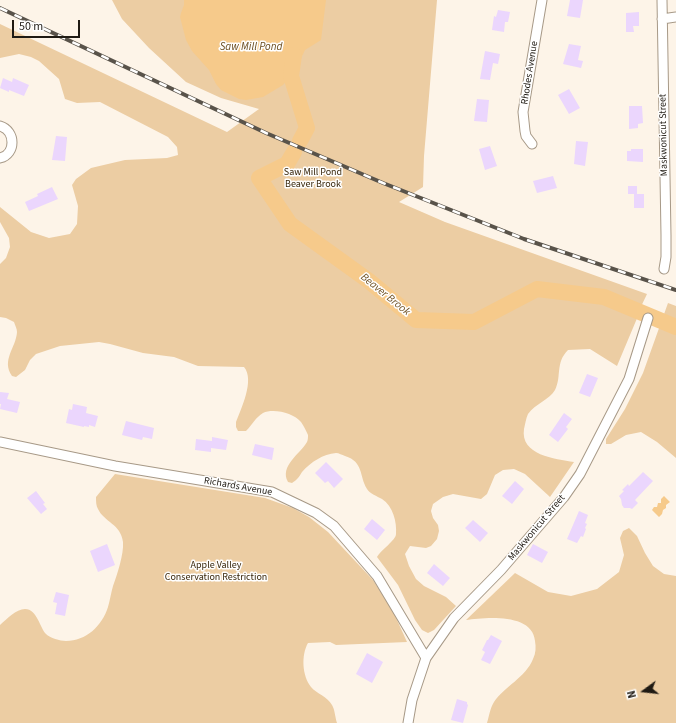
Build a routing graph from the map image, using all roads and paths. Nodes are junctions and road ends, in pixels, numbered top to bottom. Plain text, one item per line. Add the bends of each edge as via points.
1 (542, 0) edge
2 (662, 0) edge
3 (676, 16) edge
4 (662, 19) junction
5 (0, 126) edge
6 (532, 144) dead end
7 (0, 158) edge
8 (664, 269) dead end
9 (648, 318) dead end
10 (0, 442) edge
11 (426, 658) junction
12 (408, 723) edge

1 - 6 street, Rhodes Avenue via 523,112 524,131
2 - 4 street, Maskwonicut Street
3 - 4 street
4 - 8 street, Maskwonicut Street via 666,235
5 - 7 street via 8,131 12,148
9 - 11 street, Maskwonicut Street via 629,379 580,474 501,570 454,618
10 - 11 street, Richards Avenue via 114,466 272,492 316,513 334,526 377,576
11 - 12 street, Maskwonicut Street via 412,700

